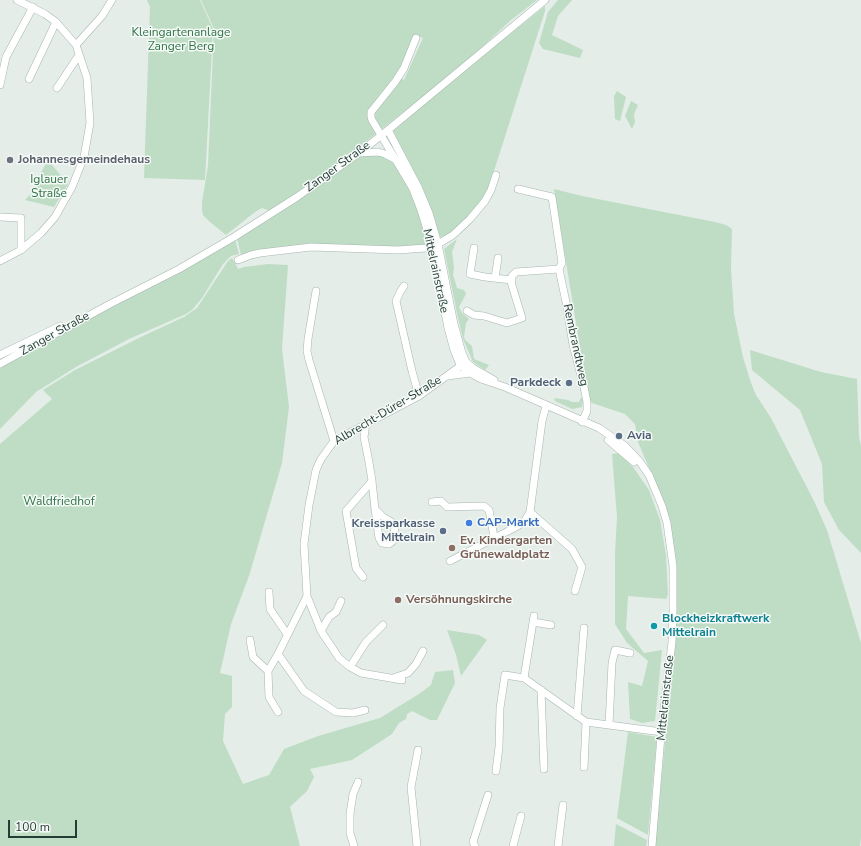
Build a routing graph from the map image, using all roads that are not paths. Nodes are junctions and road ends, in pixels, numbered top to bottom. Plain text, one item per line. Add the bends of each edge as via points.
1 (17, 0) edge
2 (112, 0) edge
3 (545, 0) edge
4 (30, 4) edge
5 (56, 22) junction
6 (416, 38) dead end
7 (76, 45) junction
8 (79, 55) junction
9 (29, 79) dead end
10 (0, 85) edge
11 (57, 88) dead end
12 (388, 130) junction
13 (381, 136) junction
14 (359, 153) junction
15 (395, 159) junction
16 (496, 175) dead end
17 (518, 189) dead end
18 (0, 217) edge
19 (435, 245) junction
20 (474, 248) dead end
21 (21, 250) junction
22 (498, 258) dead end
23 (238, 260) dead end
24 (0, 261) edge
25 (559, 269) junction
26 (495, 278) junction
27 (512, 280) junction
28 (404, 286) dead end
29 (316, 291) dead end
30 (110, 304) junction
31 (467, 311) dead end
32 (454, 350) junction
33 (0, 355) edge
34 (463, 363) junction
35 (0, 364) edge
36 (470, 373) junction
37 (450, 374) junction
38 (505, 388) junction
39 (419, 396) junction
40 (546, 406) junction
41 (582, 422) junction
42 (366, 424) junction
43 (334, 441) junction
44 (372, 481) junction
45 (432, 502) dead end
46 (375, 509) junction
47 (530, 512) junction
48 (494, 537) junction
49 (450, 561) dead end
50 (363, 577) dead end
51 (575, 591) dead end
52 (269, 592) dead end
53 (307, 596) junction
54 (341, 601) dead end
55 (383, 625) dead end
56 (551, 625) dead end
57 (584, 628) dead end
58 (321, 631) junction
59 (287, 634) junction
60 (250, 640) dead end
61 (423, 651) dead end
62 (630, 653) dead end
63 (278, 654) junction
64 (350, 667) junction
65 (268, 671) junction
66 (393, 678) junction
67 (524, 678) junction
68 (402, 680) dead end
69 (541, 690) junction
70 (366, 710) dead end
71 (278, 712) dead end
72 (577, 716) junction
73 (586, 722) junction
74 (609, 725) junction
75 (662, 732) junction
76 (418, 750) dead end
77 (584, 767) dead end
78 (544, 769) dead end
79 (496, 771) dead end
80 (358, 782) dead end
81 (488, 795) dead end
82 (563, 806) dead end
83 (654, 814) junction
84 (520, 816) dead end
85 (354, 846) edge
86 (417, 846) edge
87 (475, 846) edge
88 (513, 846) edge
89 (558, 846) edge
90 (648, 846) edge
91 (652, 846) edge

1 - 4 street
2 - 7 street via 102,16
3 - 12 street, Zanger Straße
4 - 5 street
4 - 10 street via 6,57
5 - 7 street
5 - 9 street
6 - 13 street, Mittelrainstraße via 404,68 371,112 372,120
7 - 8 street
8 - 11 street
8 - 21 street via 87,78 90,123 84,157 72,187 54,217 41,233
12 - 13 street, Zanger Straße
12 - 19 street, Mittelrainstraße via 420,189 429,213
13 - 14 street, Zanger Straße
13 - 15 street, Mittelrainstraße
14 - 15 street via 378,152
14 - 30 street, Zanger Straße via 234,237 179,269
15 - 19 street, Mittelrainstraße via 413,189
16 - 19 street via 485,201 473,216 453,235
17 - 25 street, Rembrandtweg via 552,196 562,263
18 - 21 street via 21,218
19 - 23 street via 398,250 311,247 260,253
19 - 32 street, Mittelrainstraße
19 - 34 street, Mittelrainstraße
20 - 26 street via 470,274
21 - 24 street
22 - 26 street
25 - 27 street via 516,272
25 - 41 street, Rembrandtweg via 587,402
26 - 27 street
27 - 31 street via 522,318 507,323
28 - 39 street via 396,301
29 - 43 street via 307,351
30 - 33 street, Zanger Straße
30 - 35 street, Zanger Straße
32 - 34 street, Mittelrainstraße
32 - 37 street
34 - 36 street, Mittelrainstraße
34 - 37 street, Albrecht-Dürer-Straße
34 - 38 street, Mittelrainstraße
36 - 37 street
36 - 38 street, Mittelrainstraße
37 - 39 street, Albrecht-Dürer-Straße
38 - 40 street, Mittelrainstraße
39 - 42 street, Albrecht-Dürer-Straße
40 - 41 street, Mittelrainstraße
40 - 47 street
41 - 75 street, Mittelrainstraße via 599,428 625,446 640,462 649,475 667,523 673,566 673,611
42 - 43 street, Albrecht-Dürer-Straße
42 - 44 street via 364,437
43 - 53 street, Albrecht-Dürer-Straße via 316,470 307,512 304,544
44 - 46 street
44 - 50 street via 346,511 356,568
45 - 48 street via 441,501 447,508 484,506 489,510
46 - 46 street via 380,542 389,544 393,541 395,526
47 - 48 street via 524,522
47 - 51 street via 572,549 582,567
48 - 49 street
52 - 59 street via 270,608
53 - 58 street, Albrecht-Dürer-Straße
53 - 59 street
54 - 58 street
55 - 64 street via 366,642
56 - 67 street via 533,619
57 - 72 street
58 - 64 street, Albrecht-Dürer-Straße via 339,658
59 - 63 street
60 - 65 street via 253,657
61 - 66 street via 408,673
62 - 74 street via 615,650
63 - 65 street
63 - 70 street via 304,692 336,712 353,713
64 - 66 street, Albrecht-Dürer-Straße via 361,673
65 - 71 street via 269,697
66 - 68 street, Albrecht-Dürer-Straße
67 - 69 street
67 - 79 street via 505,675
69 - 72 street
69 - 78 street
72 - 73 street
73 - 74 street
73 - 77 street
74 - 75 street
75 - 83 street, Mittelrainstraße
76 - 86 street via 411,787
80 - 85 street via 350,814 350,833
81 - 87 street via 473,842
82 - 89 street
83 - 90 street, Mittelrainstraße
83 - 91 street, Mittelrainstraße
84 - 88 street

